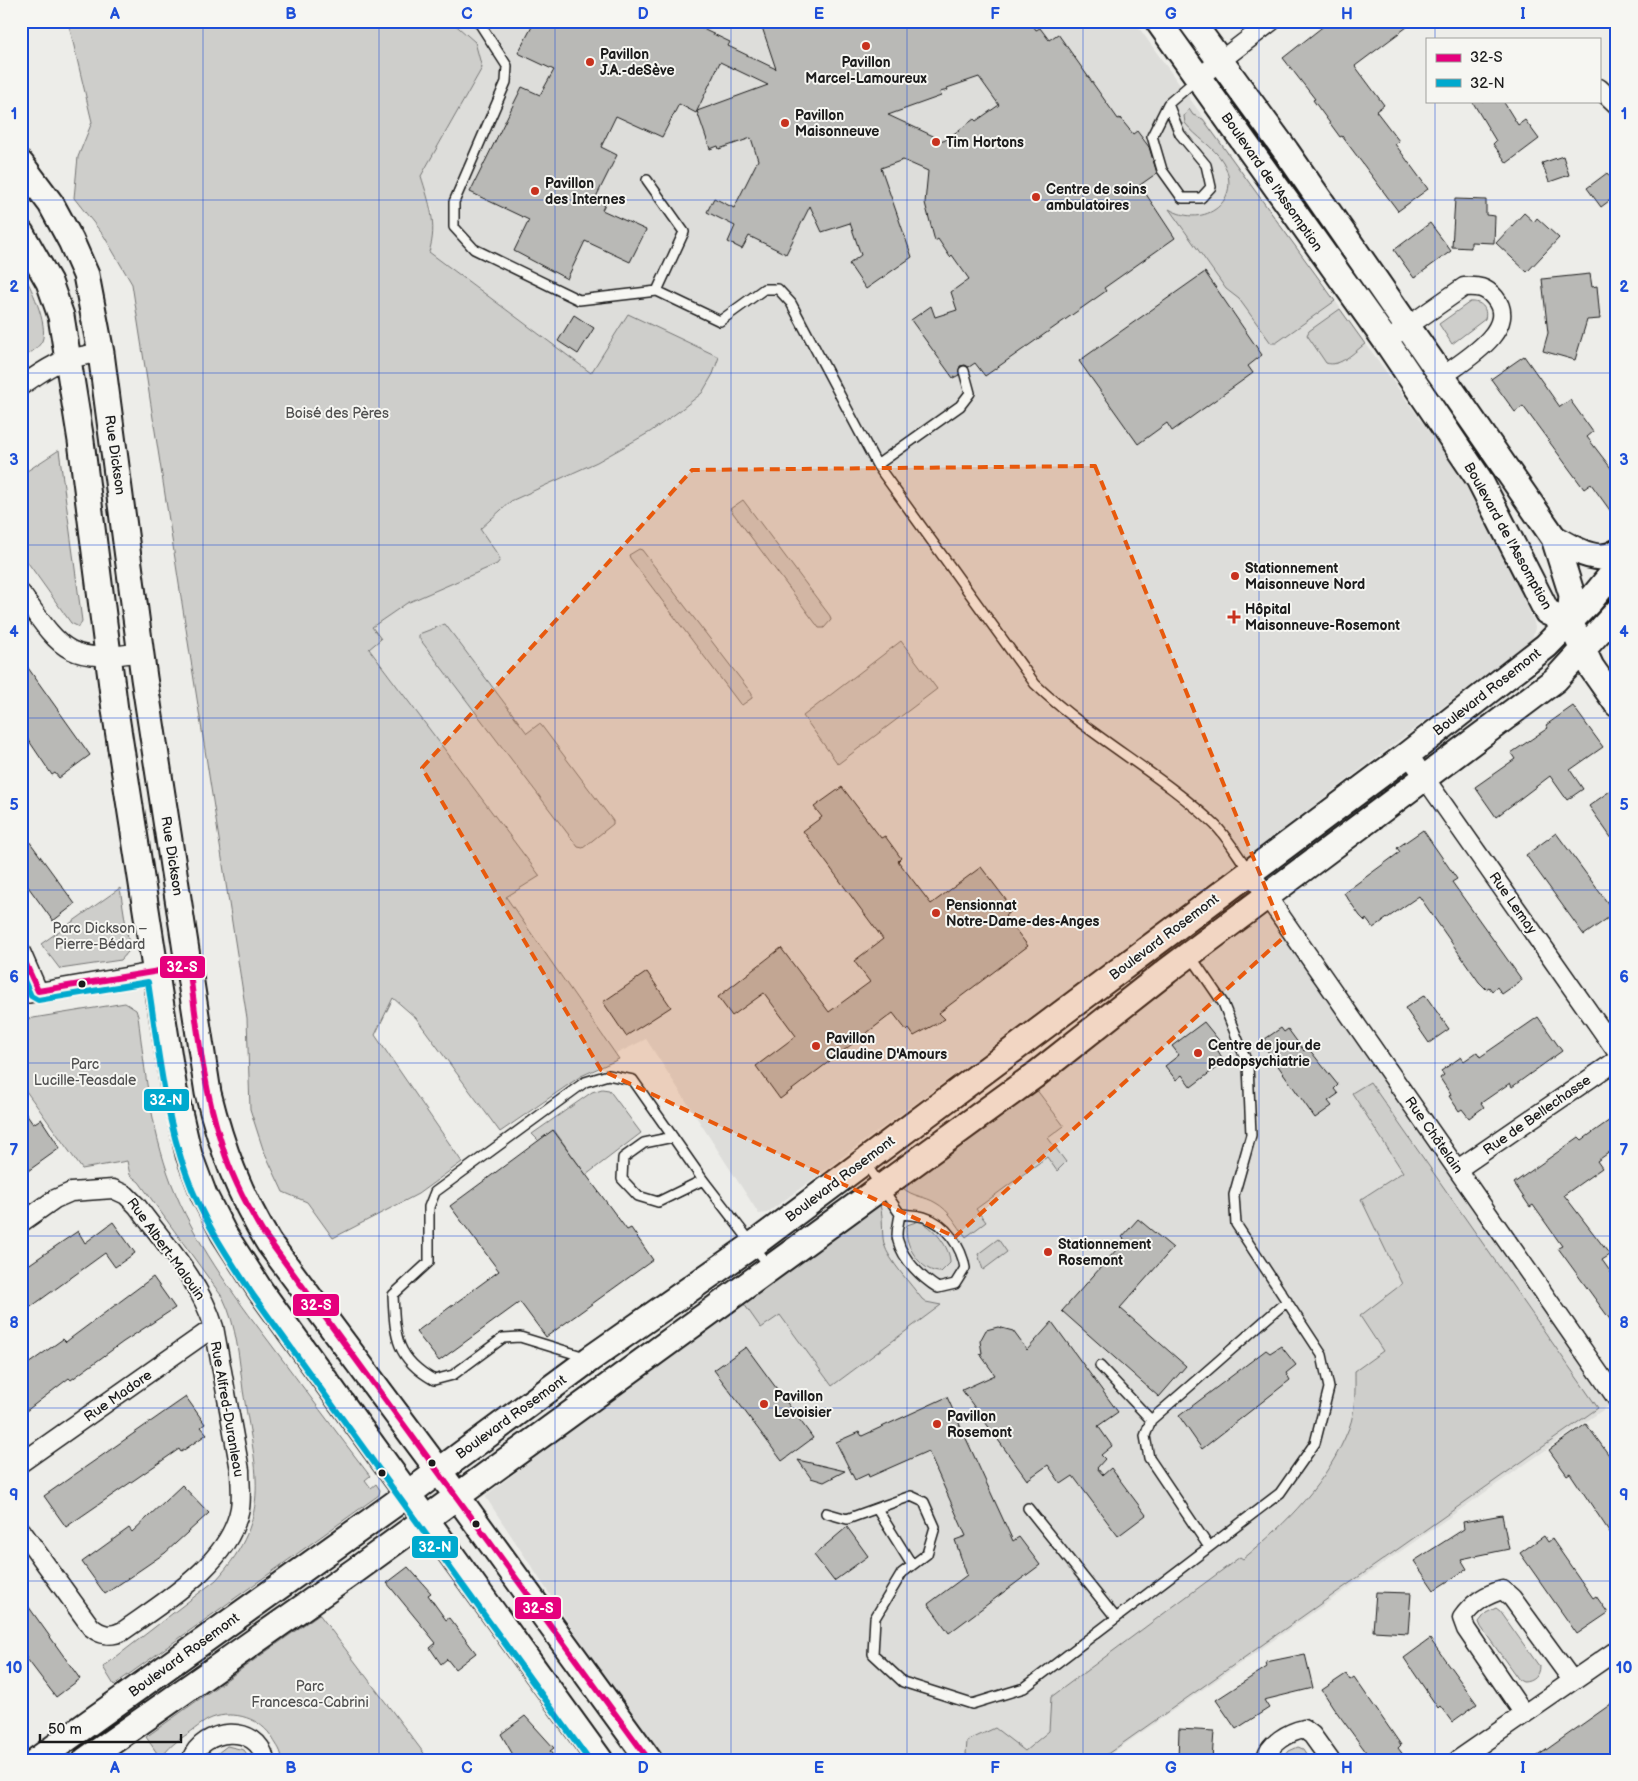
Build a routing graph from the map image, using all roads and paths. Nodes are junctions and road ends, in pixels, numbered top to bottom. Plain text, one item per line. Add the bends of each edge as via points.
1 (478, 21) edge
2 (1158, 21) edge
3 (1191, 21) edge
4 (1272, 21) edge
5 (1220, 61) junction
6 (1198, 78) junction
7 (1600, 89) edge
8 (1168, 104) junction
9 (1617, 105) edge
10 (21, 164) edge
11 (647, 180) dead end
12 (21, 232) edge
13 (657, 291) junction
14 (1408, 326) junction
15 (1386, 341) junction
16 (101, 353) junction
17 (68, 357) junction
18 (964, 371) dead end
19 (1443, 376) junction
20 (21, 386) edge
21 (878, 465) junction
22 (1554, 538) junction
23 (1617, 552) edge
24 (1617, 568) edge
25 (21, 593) edge
26 (1617, 612) edge
27 (1570, 622) junction
28 (1583, 651) junction
29 (141, 652) junction
30 (108, 657) junction
31 (1617, 704) edge
32 (1408, 754) junction
33 (1425, 778) junction
34 (1250, 872) junction
35 (1267, 897) junction
36 (21, 952) edge
37 (1190, 954) junction
38 (189, 966) junction
39 (155, 972) junction
40 (30, 993) edge
41 (1617, 1052) edge
42 (1617, 1060) edge
43 (673, 1137) junction
44 (864, 1162) junction
45 (1458, 1169) junction
46 (703, 1180) junction
47 (881, 1185) junction
48 (900, 1214) junction
49 (21, 1223) edge
50 (754, 1244) junction
51 (770, 1268) junction
52 (1286, 1301) junction
53 (214, 1328) junction
54 (590, 1359) junction
55 (1100, 1366) dead end
56 (1617, 1399) edge
57 (1151, 1420) junction
58 (21, 1464) edge
59 (438, 1470) junction
60 (408, 1494) junction
61 (456, 1495) junction
62 (1028, 1508) dead end
63 (877, 1509) junction
64 (826, 1513) dead end
65 (426, 1518) junction
66 (21, 1530) edge
67 (1209, 1547) junction
68 (912, 1565) junction
69 (1116, 1618) junction
70 (1617, 1650) edge
71 (1572, 1680) junction
72 (1524, 1714) junction
73 (37, 1760) edge
74 (86, 1760) edge
75 (191, 1760) edge
76 (265, 1760) edge
77 (600, 1760) edge
78 (649, 1760) edge
79 (1266, 1760) edge
80 (1330, 1760) edge
81 (1458, 1760) edge

1 - 13 lane via 507,66 506,82 454,202 454,227 474,249 579,300
2 - 6 main road, Boulevard de l'Assomption
3 - 5 main road, Boulevard de l'Assomption
4 - 5 street
5 - 6 street
5 - 14 main road, Boulevard de l'Assomption
6 - 8 lane
6 - 15 main road, Boulevard de l'Assomption
7 - 9 street
8 - 8 lane via 1152,136 1162,170 1182,198 1201,198 1211,187 1206,166 1180,134
10 - 16 main road, Rue Dickson via 50,204 86,274
11 - 13 lane via 684,232
12 - 17 main road via 49,282 61,316
13 - 21 lane via 720,321 764,289 778,290 791,303
14 - 15 street
14 - 19 main road, Boulevard de l'Assomption
14 - 19 street via 1464,287 1477,286 1487,290 1500,305 1501,318 1497,330 1481,348
15 - 27 main road, Boulevard de l'Assomption via 1479,479 1547,612
16 - 17 street
16 - 29 main road, Rue Dickson
17 - 20 street
17 - 30 main road
18 - 21 lane via 970,393 960,406
19 - 22 main road, Boulevard de l'Assomption
21 - 34 lane via 1035,684 1090,732 1182,796 1216,827
22 - 23 main road via 1596,557
22 - 27 main road, Boulevard de l'Assomption via 1572,595
24 - 27 main road, Boulevard Rosemont
25 - 30 street via 61,645 78,654
26 - 28 main road, Boulevard Rosemont
27 - 28 main road, Boulevard de l'Assomption
27 - 32 main road, Boulevard Rosemont via 1546,646
28 - 31 main road, Boulevard de l'Assomption
28 - 33 main road, Boulevard Rosemont via 1555,680
29 - 30 street
29 - 38 main road, Rue Dickson
30 - 39 main road
32 - 33 street, Rue Lemay
32 - 34 main road, Boulevard Rosemont
33 - 35 main road, Boulevard Rosemont
33 - 41 street, Rue Lemay
34 - 35 street, Rue Châtelain
34 - 44 main road, Boulevard Rosemont
35 - 37 main road, Boulevard Rosemont
35 - 45 street, Rue Châtelain
36 - 40 street
37 - 47 main road, Boulevard Rosemont via 1034,1076
37 - 52 lane via 1223,1003 1248,1065 1251,1135 1234,1195 1236,1224
38 - 39 street
38 - 59 main road, Rue Dickson via 221,1145 249,1210 269,1243
39 - 40 street
39 - 60 main road via 174,1090 189,1155 204,1195 224,1234 260,1290
42 - 45 street, Rue de Bellechasse
43 - 46 lane
43 - 46 lane via 644,1143 623,1158 622,1178 638,1196 658,1202
43 - 54 lane via 633,1080 608,1075 585,1082 435,1192 429,1207 429,1262 393,1295 395,1336 414,1369 434,1380 454,1376 503,1338 520,1337
44 - 47 lane
44 - 50 main road, Boulevard Rosemont
45 - 56 street, Rue Châtelain
46 - 50 lane
47 - 48 lane
47 - 51 main road, Boulevard Rosemont
48 - 48 lane via 897,1240 904,1254 925,1280 938,1288 955,1284 965,1268 963,1253 944,1228 926,1217
49 - 53 street, Rue Albert-Malouin via 62,1194 105,1188 120,1191 137,1206 198,1288
50 - 51 lane
50 - 54 main road, Boulevard Rosemont
51 - 61 main road, Boulevard Rosemont
52 - 57 lane
52 - 67 lane via 1322,1355 1329,1388 1315,1443 1280,1493
53 - 58 street, Rue Madore
53 - 66 street, Rue Alfred-Duranleau via 240,1470 240,1509 220,1550 192,1580 124,1631 106,1635 91,1627
54 - 59 main road, Boulevard Rosemont
55 - 57 lane
57 - 67 lane via 1145,1436 1149,1458
59 - 60 main road, Boulevard Rosemont
59 - 61 main road, Rue Dickson
60 - 65 main road
60 - 73 main road, Boulevard Rosemont
61 - 65 main road, Boulevard Rosemont
61 - 78 main road, Rue Dickson
62 - 69 lane
63 - 64 lane via 847,1519
63 - 68 lane
63 - 68 lane via 911,1496 924,1502 935,1527 927,1554
65 - 74 main road, Boulevard Rosemont
65 - 77 main road
67 - 69 lane
68 - 69 lane via 902,1573 875,1618 873,1654 903,1682 972,1704 1024,1688
70 - 71 street
71 - 72 street
71 - 72 street via 1512,1598 1503,1590 1490,1593 1468,1609 1462,1618 1466,1629
72 - 81 street
75 - 76 street via 198,1748 212,1738 234,1732 252,1739
79 - 80 street via 1270,1748 1304,1728

